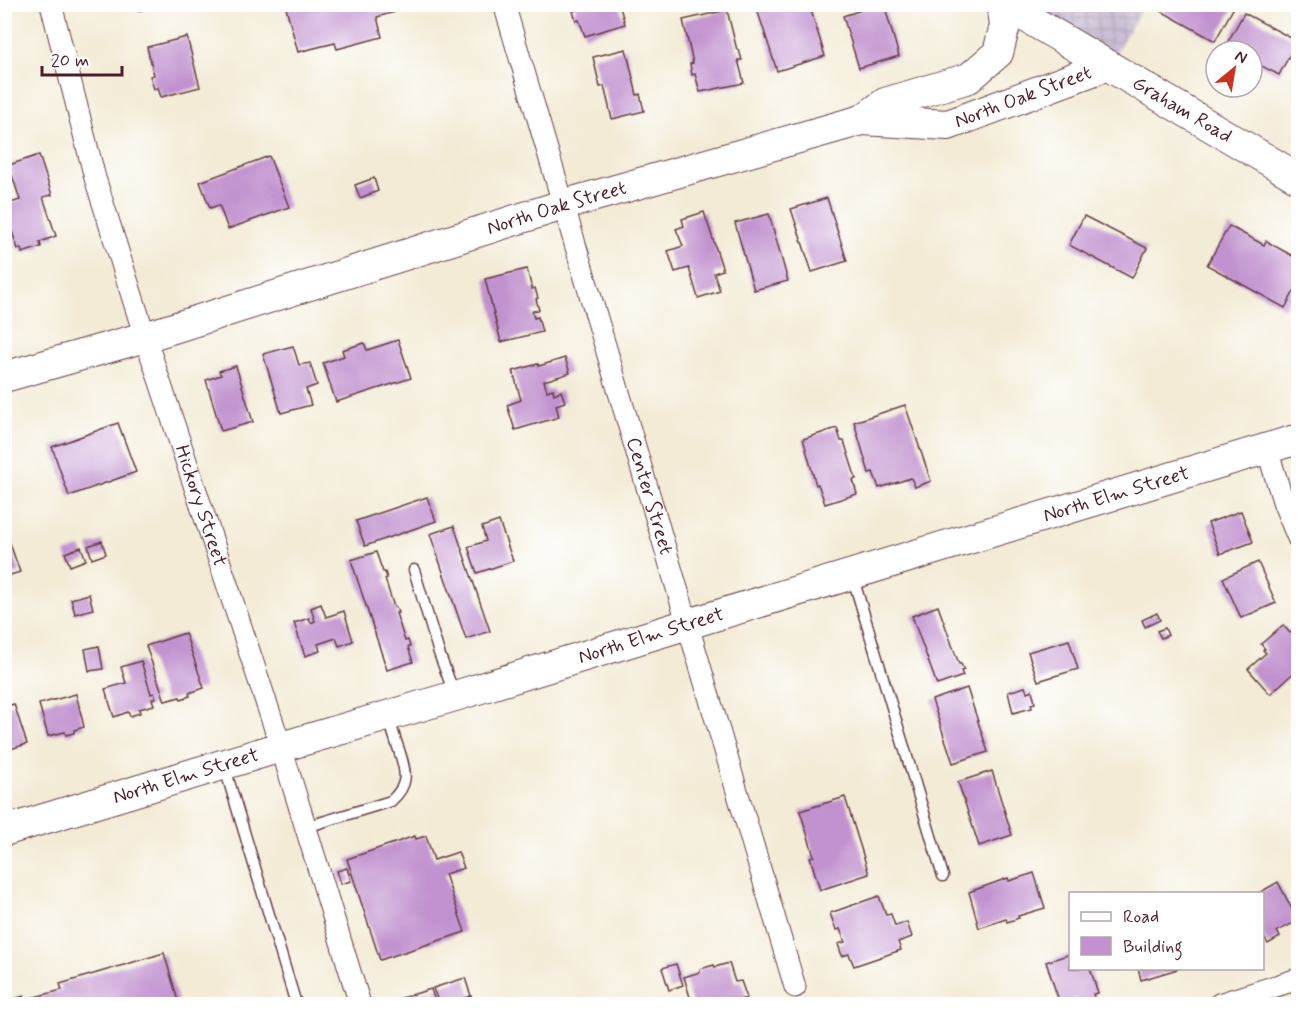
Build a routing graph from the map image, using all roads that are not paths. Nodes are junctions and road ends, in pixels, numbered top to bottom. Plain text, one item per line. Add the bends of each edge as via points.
1 (51, 4) edge
2 (504, 4) edge
3 (1003, 4) edge
4 (1108, 65) junction
5 (862, 120) junction
6 (1299, 178) edge
7 (563, 205) junction
8 (145, 337) junction
9 (4, 377) edge
10 (1299, 439) edge
11 (1267, 449) junction
12 (1299, 538) edge
13 (414, 570) dead end
14 (852, 574) junction
15 (688, 624) junction
16 (455, 696) junction
17 (388, 715) junction
18 (281, 747) junction
19 (224, 765) junction
20 (306, 827) junction
21 (4, 831) edge
22 (943, 876) dead end
23 (1299, 979) edge
24 (795, 987) dead end
25 (296, 1005) edge
26 (360, 1005) edge
27 (1219, 1005) edge

1 - 8 street, Hickory Street via 95,178
2 - 7 street, Center Street
3 - 4 main road, Graham Road
3 - 5 main road via 1005,25 998,53 969,78 885,103
4 - 5 main road, North Oak Street via 948,125
4 - 6 main road, Graham Road
5 - 7 main road, North Oak Street
7 - 8 main road, North Oak Street
7 - 15 street, Center Street
8 - 9 main road, North Oak Street
8 - 18 street, Hickory Street
10 - 11 main road, North Elm Street
11 - 12 street
11 - 14 main road, North Elm Street
13 - 16 lane
14 - 15 main road, North Elm Street
14 - 22 lane
15 - 16 main road, North Elm Street
15 - 24 street, Center Street
16 - 17 main road, North Elm Street
17 - 18 main road, North Elm Street
17 - 20 lane via 406,771 399,794 391,801
18 - 19 main road, North Elm Street
18 - 20 street, Hickory Street
19 - 21 main road, North Elm Street
19 - 25 lane
20 - 26 street, Hickory Street
23 - 27 street

